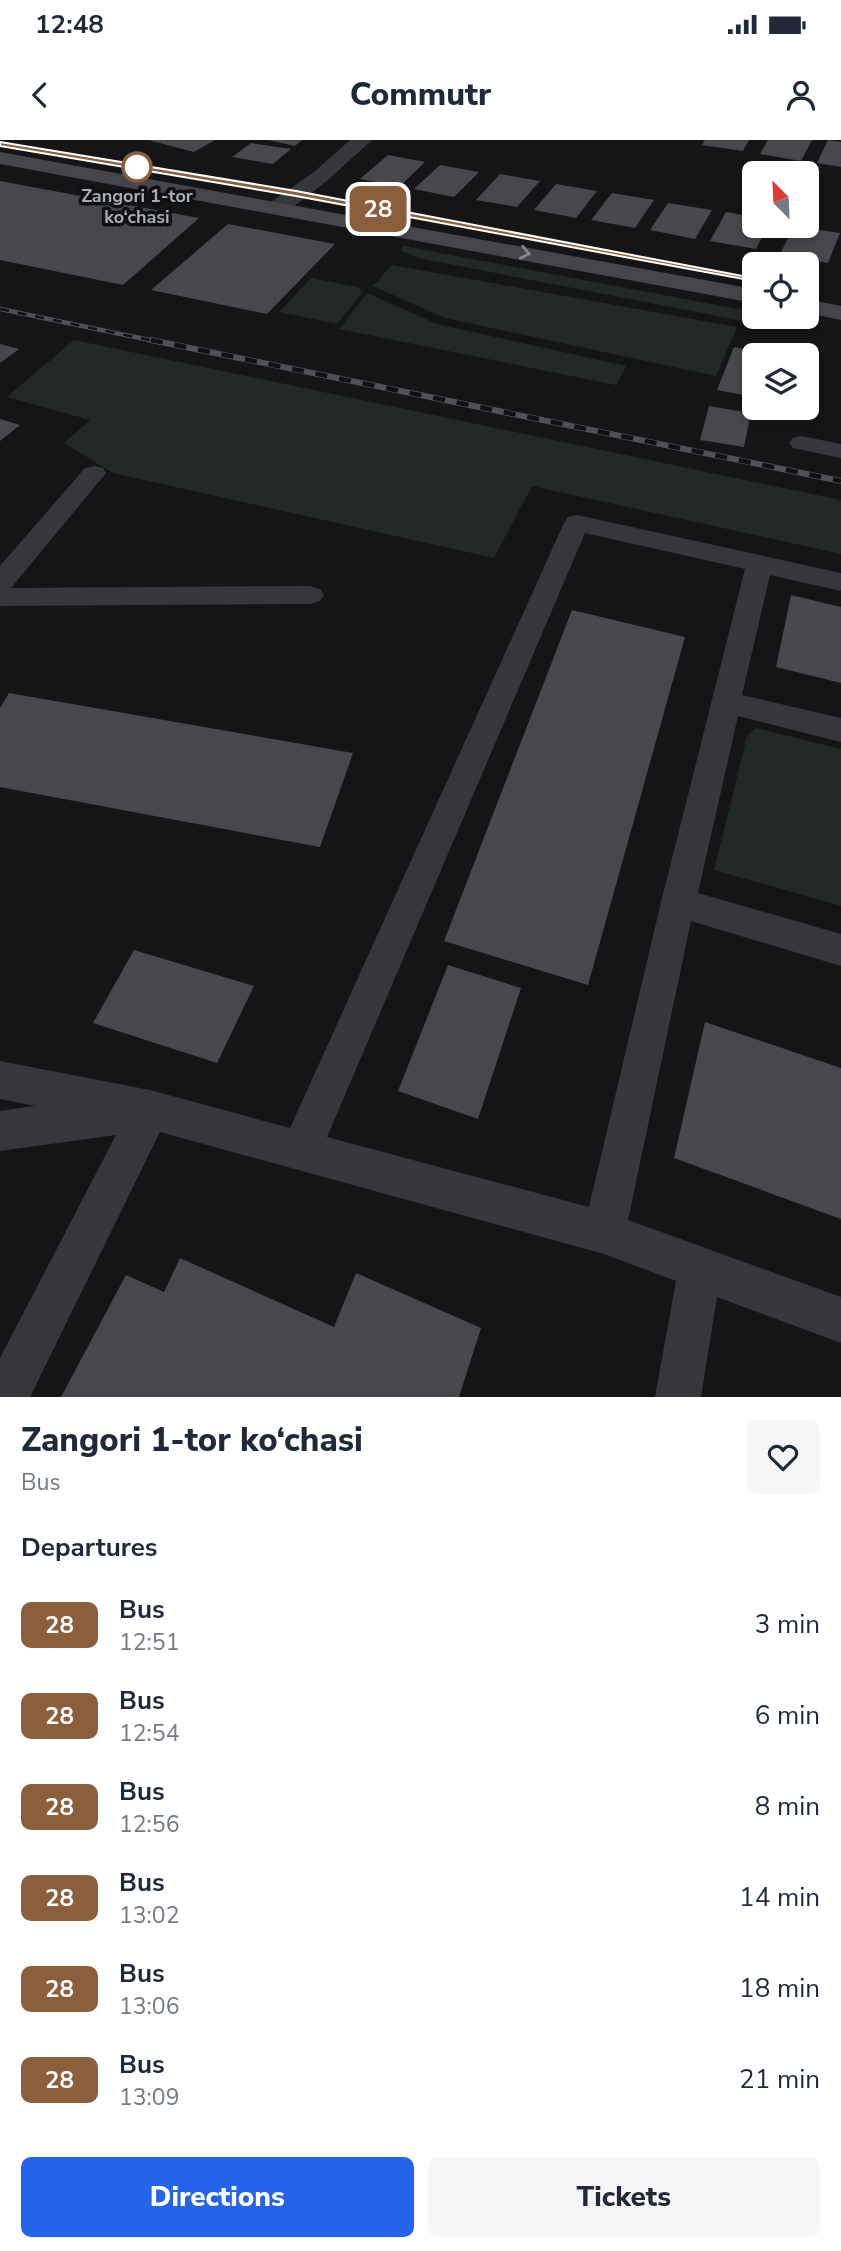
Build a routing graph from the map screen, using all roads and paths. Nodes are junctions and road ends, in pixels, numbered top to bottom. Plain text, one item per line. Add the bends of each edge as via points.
1 (362, 140) edge
2 (0, 144) edge
3 (0, 158) edge
4 (287, 200) junction
5 (742, 277) edge
6 (819, 291) edge
7 (742, 294) edge
8 (841, 295) edge
9 (819, 308) edge
10 (841, 313) edge
11 (801, 443) dead end
12 (841, 451) edge
13 (94, 473) dead end
14 (759, 564) junction
15 (841, 582) edge
16 (0, 583) edge
17 (310, 596) dead end
18 (0, 597) edge
19 (726, 702) junction
20 (841, 730) edge
21 (678, 902) junction
22 (841, 950) edge
23 (0, 1080) edge
24 (150, 1110) junction
25 (0, 1130) edge
26 (300, 1149) junction
27 (604, 1233) junction
28 (700, 1268) junction
29 (841, 1320) edge
30 (5, 1397) edge
31 (678, 1397) edge

1 - 4 street
2 - 4 main road
3 - 4 main road
4 - 5 main road
4 -> 7 main road
6 - 8 main road
9 - 10 main road
11 - 12 lane
13 - 16 lane
14 - 15 lane
14 - 19 lane
14 - 26 lane via 577,523
17 - 18 lane
19 - 20 lane
19 - 21 lane
21 - 22 lane
21 - 27 lane
23 - 24 lane
24 - 25 lane
24 - 26 lane
24 - 30 lane
26 - 27 lane
27 - 28 lane
28 - 29 lane
28 - 31 lane

